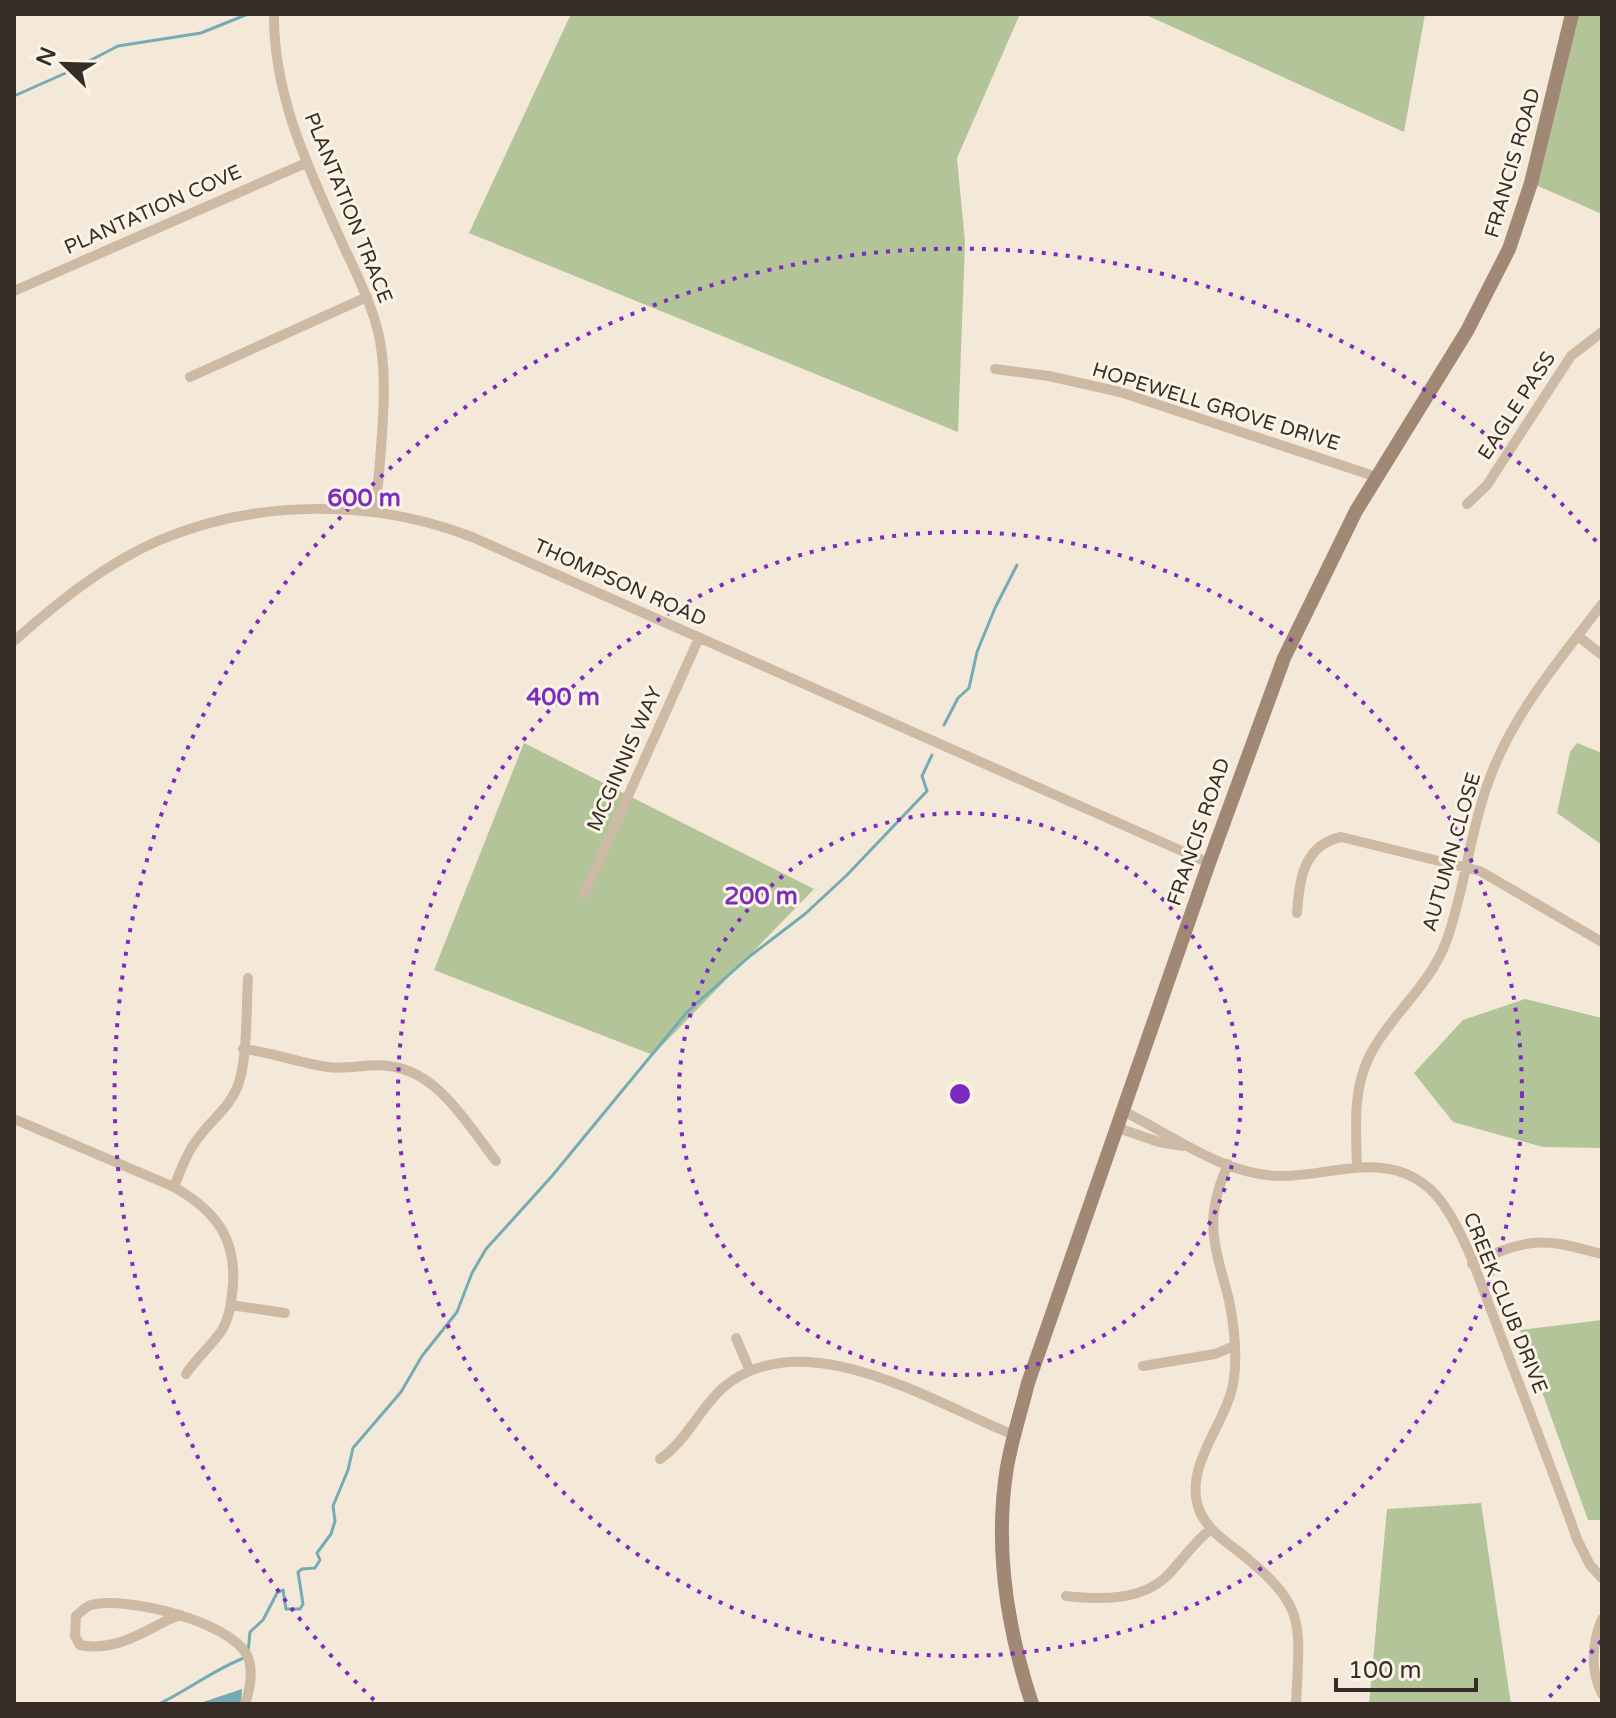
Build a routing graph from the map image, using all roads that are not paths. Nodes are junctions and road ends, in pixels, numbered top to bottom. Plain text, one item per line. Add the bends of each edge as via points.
1 (274, 14) edge
2 (1572, 14) edge
3 (306, 163) junction
4 (14, 291) edge
5 (367, 297) junction
6 (1602, 332) edge
7 (995, 369) dead end
8 (190, 377) dead end
9 (1377, 477) junction
10 (1467, 504) dead end
11 (376, 512) junction
12 (1602, 604) edge
13 (1578, 636) junction
14 (699, 638) junction
15 (14, 641) edge
16 (1602, 655) edge
17 (1209, 863) junction
18 (1466, 867) junction
19 (584, 894) dead end
20 (1297, 913) dead end
21 (1602, 942) edge
22 (248, 978) dead end
23 (243, 1049) junction
24 (1123, 1111) junction
25 (14, 1119) edge
26 (1118, 1128) junction
27 (1189, 1146) junction
28 (496, 1161) dead end
29 (1228, 1164) junction
30 (1357, 1167) junction
31 (174, 1187) junction
32 (1602, 1254) edge
33 (1472, 1264) junction
34 (231, 1305) junction
35 (285, 1313) dead end
36 (736, 1338) dead end
37 (1234, 1346) junction
38 (1143, 1366) dead end
39 (750, 1371) junction
40 (186, 1374) dead end
41 (1014, 1435) junction
42 (660, 1459) dead end
43 (1211, 1529) junction
44 (1602, 1578) edge
45 (1066, 1596) dead end
46 (181, 1615) junction
47 (1602, 1619) edge
48 (1602, 1694) edge
49 (245, 1704) edge
50 (1032, 1704) edge
51 (1296, 1704) edge

1 - 3 street, PLANTATION TRACE via 279,75
2 - 9 street, FRANCIS ROAD via 1531,183 1509,249 1467,331
3 - 4 street, PLANTATION COVE
3 - 5 street, PLANTATION TRACE
5 - 8 street
5 - 11 street, PLANTATION TRACE via 383,362
6 - 10 street, EAGLE PASS via 1571,356 1487,485
7 - 9 street, HOPEWELL GROVE DRIVE via 1120,392
9 - 17 street, FRANCIS ROAD via 1334,551 1284,658
11 - 14 street, THOMPSON ROAD via 449,528
11 - 15 street, THOMPSON ROAD via 258,513 192,529 96,576
12 - 13 street, AUTUMN CLOSE
13 - 16 street
13 - 18 street, AUTUMN CLOSE via 1532,694 1510,734 1487,783
14 - 17 street, THOMPSON ROAD
14 - 19 street, MCGINNIS WAY
17 - 24 street, FRANCIS ROAD
18 - 20 street via 1355,839 1331,839 1304,866
18 - 21 street via 1493,876
18 - 30 street, AUTUMN CLOSE via 1440,954 1370,1054 1357,1100
22 - 23 street
23 - 28 street via 328,1067 377,1065 417,1074 450,1101
23 - 31 street via 237,1088 189,1150
24 - 26 street, FRANCIS ROAD
24 - 27 street, CREEK CLUB DRIVE
25 - 31 street
26 - 27 street, CREEK CLUB DRIVE
26 - 41 street, FRANCIS ROAD
27 - 29 street, CREEK CLUB DRIVE
29 - 30 street, CREEK CLUB DRIVE via 1276,1176
29 - 37 street via 1213,1212
30 - 33 street, CREEK CLUB DRIVE via 1394,1170 1422,1181 1447,1209
31 - 34 street via 199,1201 223,1231 235,1271
32 - 33 street via 1533,1242
33 - 44 street, CREEK CLUB DRIVE via 1577,1539
34 - 35 street
34 - 40 street via 221,1332
36 - 39 street
37 - 38 street
37 - 43 street via 1234,1381 1196,1483 1200,1511
39 - 41 street via 786,1361 835,1364
39 - 42 street via 705,1406
41 - 50 street, FRANCIS ROAD via 1003,1498 1003,1556 1009,1616
43 - 45 street via 1149,1589 1108,1598
43 - 51 street via 1269,1576 1290,1603 1299,1644
46 - 46 street via 143,1607 88,1606 76,1616 75,1636 80,1645 110,1645
46 - 49 street via 205,1623 244,1651 251,1687
47 - 48 street via 1593,1659

